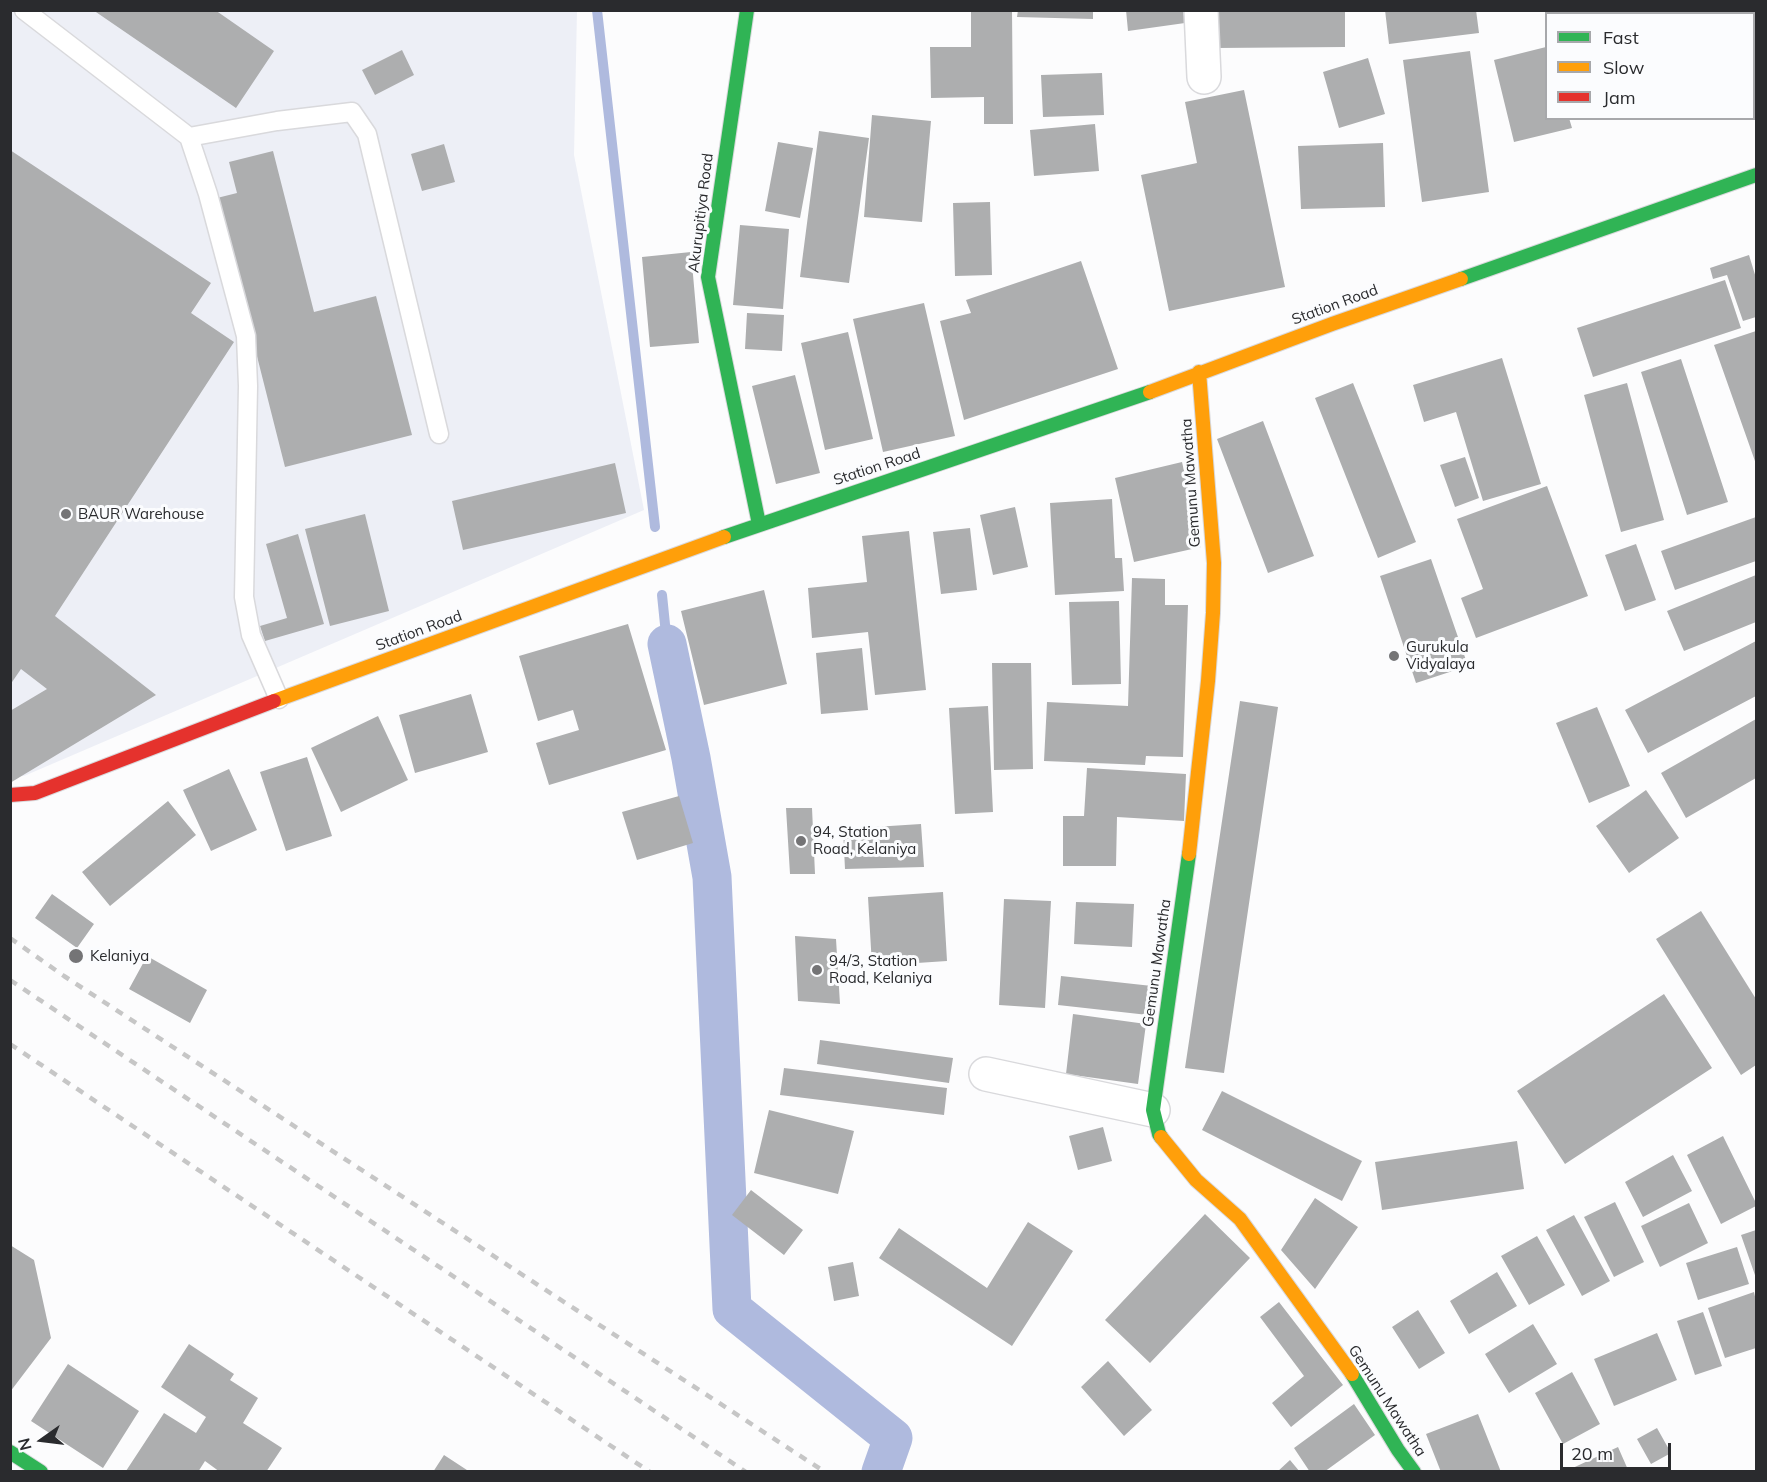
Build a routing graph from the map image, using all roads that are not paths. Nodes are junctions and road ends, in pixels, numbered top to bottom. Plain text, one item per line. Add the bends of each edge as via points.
1 (24, 10) edge
2 (747, 10) edge
3 (1201, 10) edge
4 (1204, 77) dead end
5 (189, 137) junction
6 (1756, 175) edge
7 (1199, 372) junction
8 (438, 434) dead end
9 (759, 524) junction
10 (279, 699) junction
11 (10, 795) edge
12 (986, 1074) dead end
13 (1153, 1110) junction
14 (10, 1452) edge
15 (41, 1472) edge
16 (1414, 1472) edge

1 - 5 lane
2 - 9 main road, Akurupitiya Road via 708,277
3 - 4 street
5 - 8 lane via 352,112 368,134
5 - 10 lane via 246,336 244,597 250,635
6 - 7 main road, Station Road
7 - 9 main road, Station Road via 1119,404
7 - 13 main road, Gemunu Mawatha via 1214,563 1213,613 1194,814
9 - 10 main road, Station Road
10 - 11 main road, Station Road via 35,793
12 - 13 street
13 - 16 main road, Gemunu Mawatha via 1159,1134 1196,1180 1240,1219 1358,1382
14 - 15 main road

